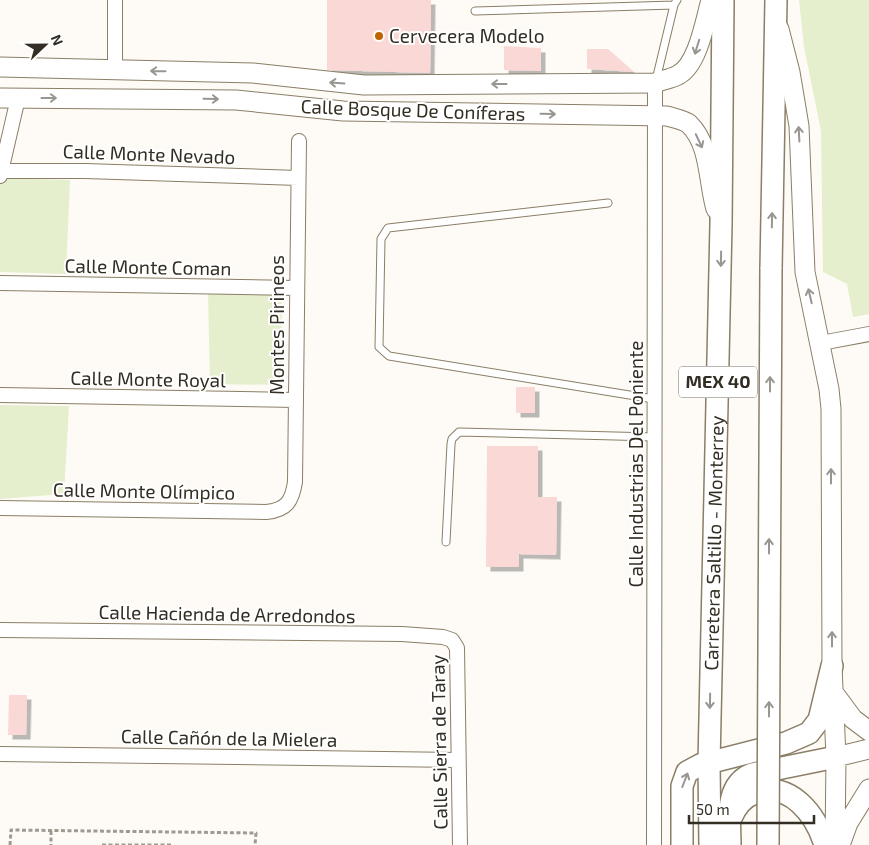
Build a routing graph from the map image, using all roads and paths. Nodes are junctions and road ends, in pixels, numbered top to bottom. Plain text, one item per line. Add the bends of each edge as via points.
1 (115, 0) edge
2 (711, 0) edge
3 (723, 0) edge
4 (676, 2) edge
5 (776, 9) edge
6 (475, 10) dead end
7 (0, 67) edge
8 (114, 70) junction
9 (655, 83) junction
10 (9, 98) edge
11 (654, 116) junction
12 (299, 141) dead end
13 (0, 172) edge
14 (298, 178) junction
15 (608, 203) dead end
16 (721, 224) junction
17 (0, 283) edge
18 (296, 288) junction
19 (869, 334) edge
20 (821, 343) junction
21 (0, 395) edge
22 (296, 400) junction
23 (654, 400) junction
24 (654, 437) junction
25 (286, 507) joint
26 (0, 508) edge
27 (446, 542) dead end
28 (0, 630) edge
29 (452, 640) joint
30 (832, 666) junction
31 (833, 692) junction
32 (869, 731) edge
33 (869, 750) edge
34 (0, 754) edge
35 (836, 757) junction
36 (458, 760) junction
37 (709, 763) junction
38 (869, 790) edge
39 (730, 819) junction
40 (51, 831) junction
41 (10, 845) edge
42 (51, 845) edge
43 (102, 845) edge
44 (172, 845) edge
45 (255, 845) edge
46 (460, 845) edge
47 (654, 845) edge
48 (682, 845) edge
49 (710, 845) edge
50 (730, 845) edge
51 (768, 845) edge
52 (825, 845) edge
53 (835, 845) edge
54 (840, 845) edge

1 - 8 street
2 -> 9 street, Calle Bosque De Coníferas via 687,69
3 - 16 main road, Carretera Saltillo - Monterrey / MEX 40
4 - 6 lane
4 - 9 lane
20 -> 5 street via 803,250 799,126
51 -> 5 main road, MEX 40, bridge via 771,268
7 - 8 street, Calle Bosque De Coníferas
9 -> 8 street, Calle Bosque De Coníferas via 364,85 253,73
9 - 11 street, Calle Industrias Del Poniente
10 -> 11 street, Calle Bosque De Coníferas via 236,100 343,111
10 - 13 street
11 -> 16 street, Calle Bosque De Coníferas via 667,116 688,123 695,133 706,158
11 - 23 street, Calle Industrias Del Poniente
12 - 14 street, Montes Pirineos
13 - 14 street, Calle Monte Nevado via 85,170
14 - 18 street, Montes Pirineos
15 - 23 lane via 388,228 381,239 379,347 389,356
16 -> 37 main road, Carretera Saltillo - Monterrey / MEX 40
17 - 18 street, Calle Monte Coman
18 - 22 street, Montes Pirineos
19 - 20 street
30 -> 20 street via 831,410
21 - 22 street, Calle Monte Royal
22 - 25 street, Montes Pirineos via 295,482
23 - 24 street, Calle Industrias Del Poniente
24 - 27 lane via 459,432 451,444
24 - 47 street, Calle Industrias Del Poniente
25 - 26 street, Calle Monte Olímpico via 266,512
28 - 29 street, Calle Hacienda de Arredondos via 402,634
29 - 36 street, Calle Sierra de Taray via 457,648
30 - 31 street
30 - 37 main road via 819,720 809,733 786,743
31 - 32 street via 853,719
31 - 35 street
33 - 35 street
34 - 36 street, Calle Cañón de la Mielera
35 - 39 main road via 747,776 733,794
35 - 53 street
36 - 46 street, Calle Sierra de Taray
48 -> 37 main road via 683,780 690,769
37 - 49 main road, Carretera Saltillo - Monterrey / MEX 40
38 - 54 street via 848,823
39 - 50 main road
39 - 52 main road via 737,806 750,795 765,789 783,792 807,810
40 - 41 path via 11,830
40 - 42 path
40 - 45 path via 256,833
43 - 44 path

